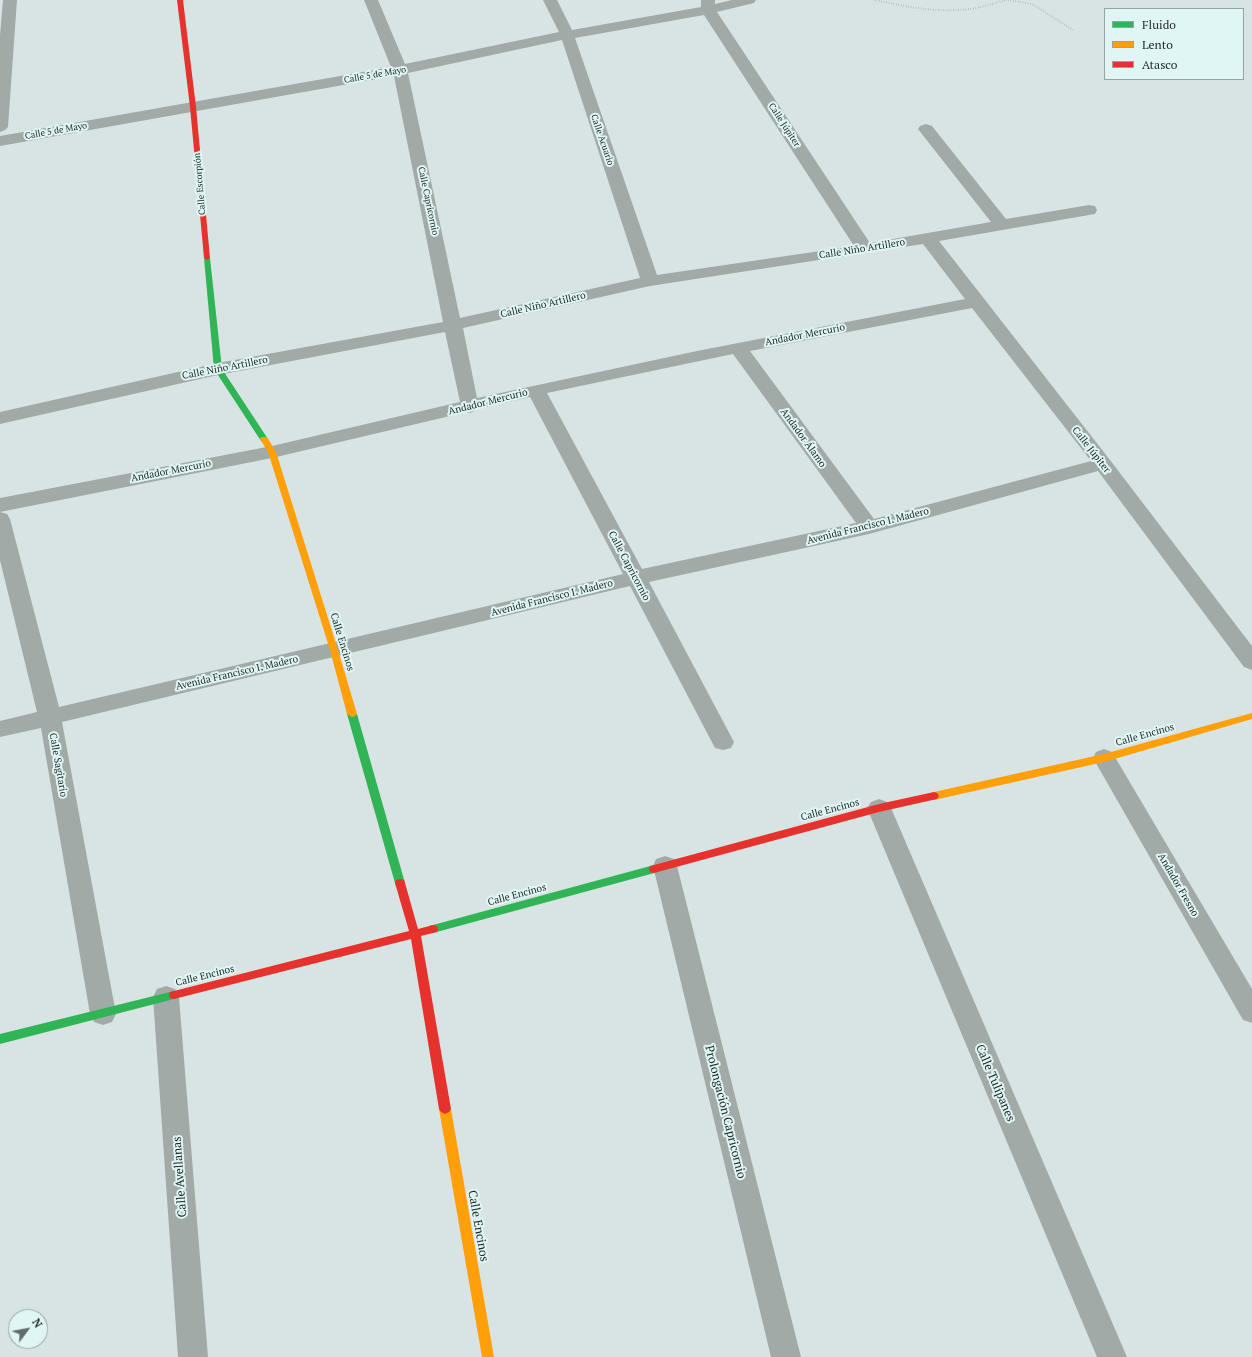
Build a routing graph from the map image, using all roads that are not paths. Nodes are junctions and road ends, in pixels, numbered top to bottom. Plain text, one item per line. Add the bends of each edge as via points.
1 (10, 0) edge
2 (180, 0) edge
3 (371, 0) edge
4 (550, 0) edge
5 (749, 0) edge
6 (708, 5) edge
7 (567, 35) junction
8 (400, 70) junction
9 (193, 107) junction
10 (0, 127) edge
11 (926, 129) dead end
12 (0, 141) edge
13 (1089, 210) dead end
14 (1002, 225) junction
15 (928, 239) junction
16 (865, 249) junction
17 (650, 281) junction
18 (976, 302) junction
19 (454, 325) junction
20 (738, 348) junction
21 (218, 369) junction
22 (536, 390) junction
23 (470, 407) junction
24 (0, 418) edge
25 (272, 452) junction
26 (1103, 464) junction
27 (0, 504) edge
28 (0, 519) edge
29 (869, 528) junction
30 (635, 578) junction
31 (334, 650) junction
32 (1252, 662) edge
33 (1252, 716) edge
34 (50, 717) junction
35 (0, 729) edge
36 (723, 742) dead end
37 (1104, 758) junction
38 (879, 808) junction
39 (665, 866) junction
40 (415, 934) junction
41 (166, 997) junction
42 (1252, 1012) edge
43 (103, 1014) junction
44 (0, 1039) edge
45 (193, 1357) edge
46 (488, 1357) edge
47 (786, 1357) edge
48 (1112, 1357) edge

1 - 10 street
2 - 9 street, Calle Escorpión
3 - 8 street, Calle Capricornio
4 - 7 street, Calle Acuario
5 - 6 street, Calle 5 de Mayo
6 - 7 street, Calle 5 de Mayo
6 - 16 street, Calle Júpiter
7 - 8 street, Calle 5 de Mayo
7 - 17 street, Calle Acuario
8 - 9 street, Calle 5 de Mayo
8 - 19 street, Calle Capricornio
9 - 12 street, Calle 5 de Mayo
9 - 21 street, Calle Escorpión
11 - 14 street
13 - 14 street, Calle Niño Artillero
14 - 15 street, Calle Niño Artillero
15 - 16 street, Calle Niño Artillero
15 - 18 street, Calle Júpiter
16 - 17 street, Calle Niño Artillero
17 - 19 street, Calle Niño Artillero
18 - 20 street, Andador Mercurio
18 - 26 street, Calle Júpiter
19 - 21 street, Calle Niño Artillero
19 - 23 street, Calle Capricornio
20 - 22 street, Andador Mercurio
20 - 29 street, Andador Álamo
21 - 24 street, Calle Niño Artillero
21 - 25 street, Calle Encinos
22 - 23 street, Andador Mercurio
22 - 30 street, Calle Capricornio
23 - 25 street, Andador Mercurio
25 - 27 street, Andador Mercurio
25 - 31 street, Calle Encinos
26 - 29 street, Avenida Francisco I. Madero
26 - 32 street, Calle Júpiter
28 - 34 street, Calle Sagitario
29 - 30 street, Avenida Francisco I. Madero
30 - 31 street, Avenida Francisco I. Madero
30 - 36 street, Calle Capricornio
31 - 34 street, Avenida Francisco I. Madero
31 - 40 street, Calle Encinos
33 - 37 street, Calle Encinos
34 - 35 street, Avenida Francisco I. Madero
34 - 43 street, Calle Sagitario
37 - 38 street, Calle Encinos
37 - 42 street, Andador Fresno
38 - 39 street, Calle Encinos
38 - 48 street, Calle Tulipanes
39 - 40 street, Calle Encinos
39 - 47 street, Prolongación Capricornio
40 - 41 street, Calle Encinos
40 - 46 street, Calle Encinos
41 - 43 street, Calle Encinos
41 - 45 street, Calle Avellanas
43 - 44 street, Calle Encinos

